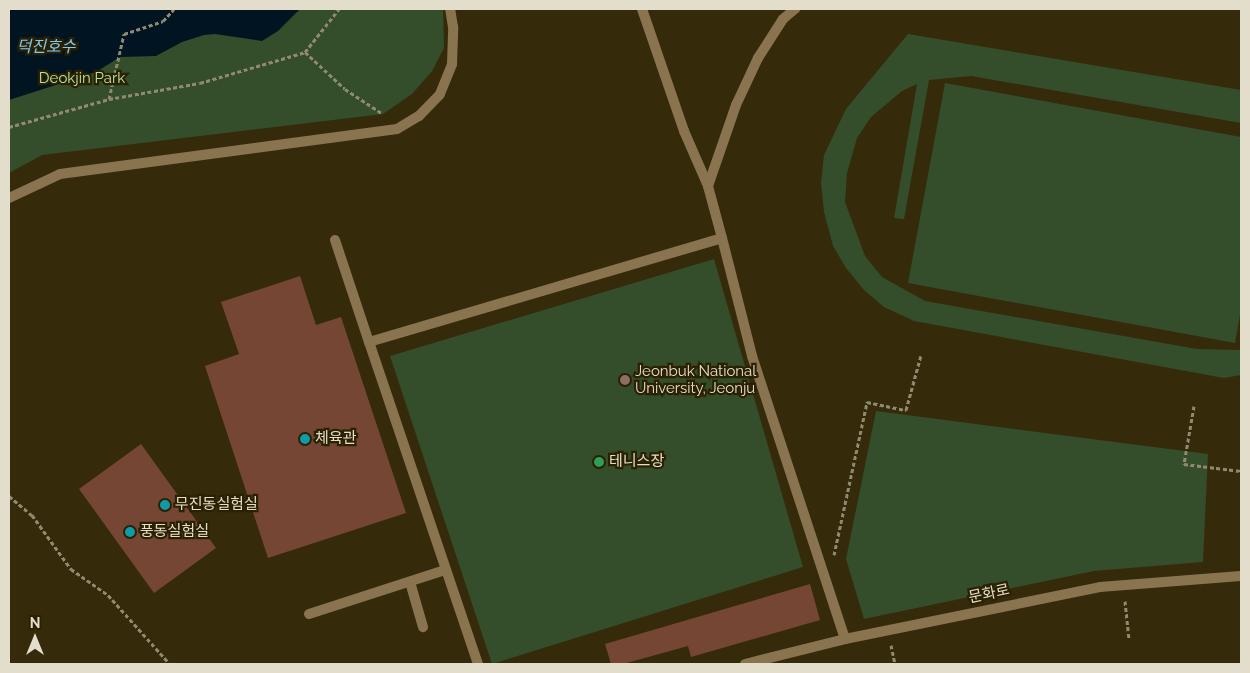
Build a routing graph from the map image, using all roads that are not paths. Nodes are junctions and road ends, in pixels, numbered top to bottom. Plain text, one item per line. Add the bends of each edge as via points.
1 (450, 9) edge
2 (642, 9) edge
3 (795, 9) edge
4 (708, 186) junction
5 (9, 198) edge
6 (722, 238) junction
7 (335, 240) dead end
8 (369, 342) junction
9 (445, 570) junction
10 (1241, 576) edge
11 (410, 582) junction
12 (309, 614) dead end
13 (422, 626) dead end
14 (845, 639) junction
15 (478, 664) edge
16 (746, 664) edge

1 - 5 street via 452,64 440,94 419,116 396,130 60,174
2 - 4 street via 684,131
3 - 4 street via 784,18 758,58 736,105
4 - 6 street
6 - 8 street
6 - 14 street via 752,356
7 - 8 street
8 - 9 street
9 - 11 street
9 - 15 street
10 - 14 street, 문화로 via 1100,587
11 - 12 street
11 - 13 street
14 - 16 street, 문화로

